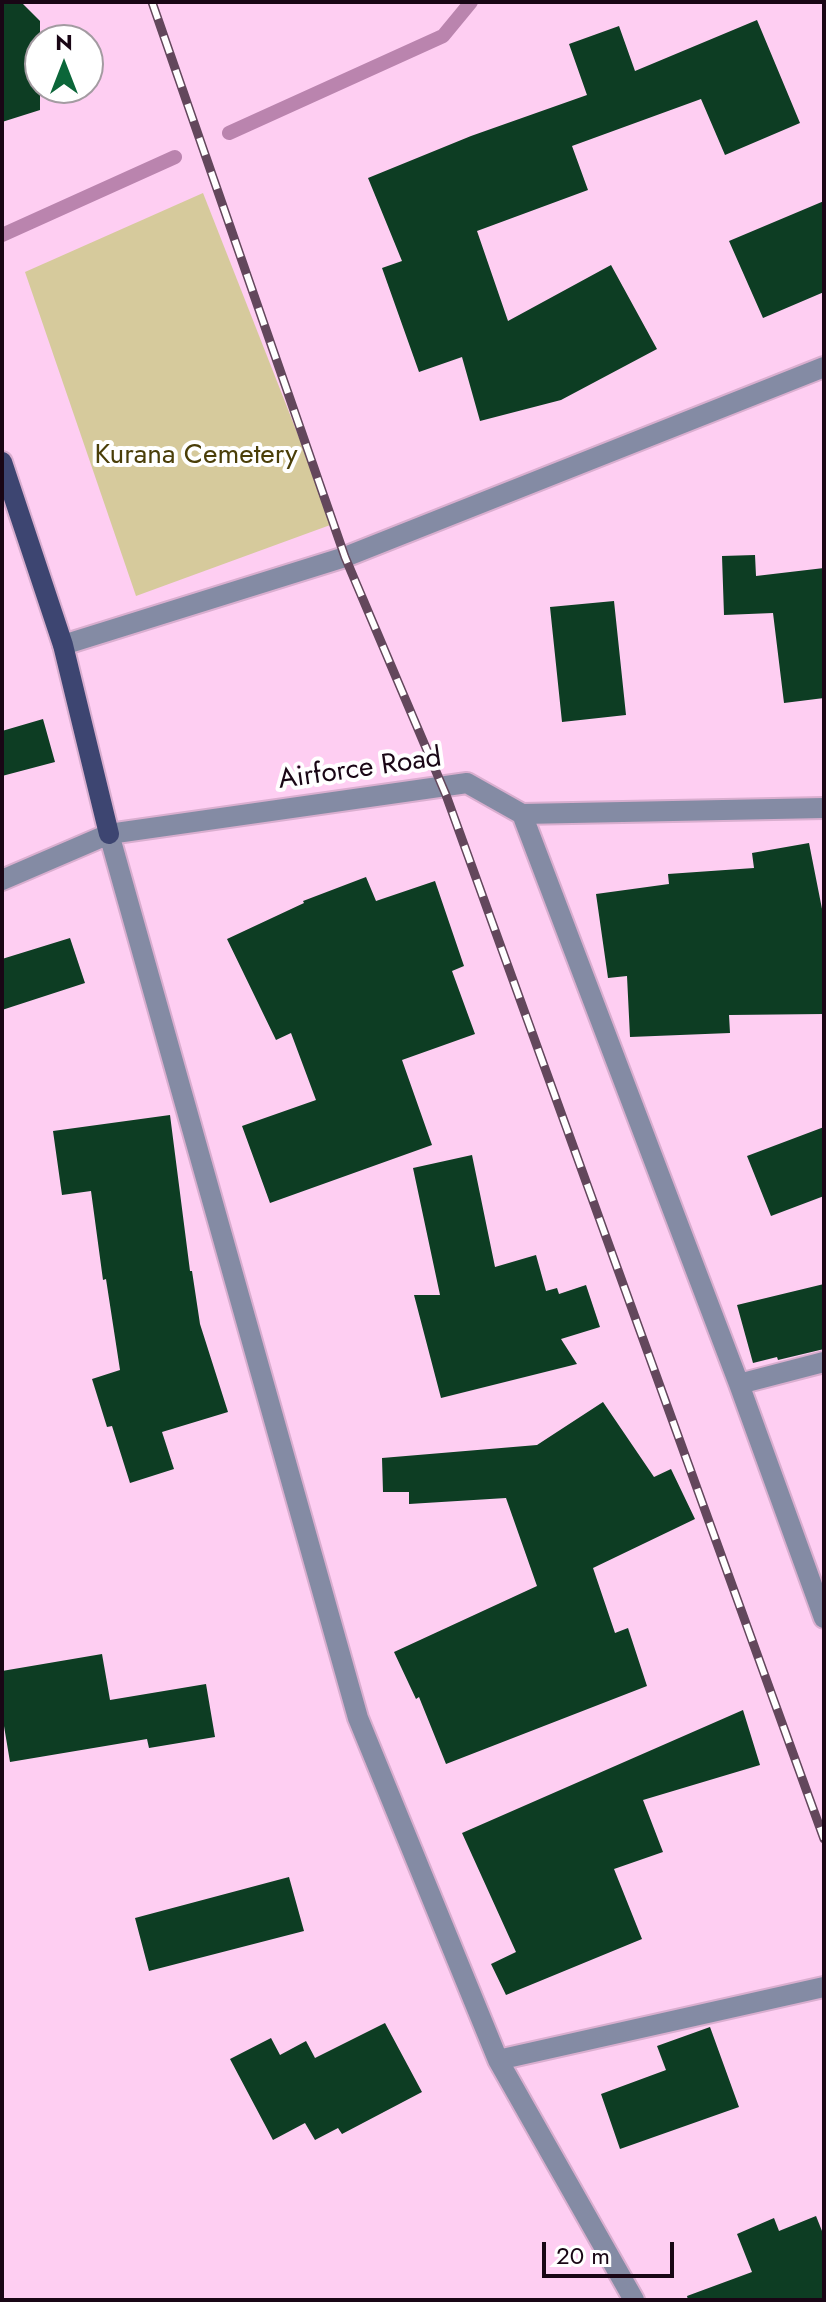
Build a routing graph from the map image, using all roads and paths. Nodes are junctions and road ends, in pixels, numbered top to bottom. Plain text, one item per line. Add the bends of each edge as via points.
1 (824, 367) edge
2 (2, 462) edge
3 (63, 645) junction
4 (824, 808) edge
5 (522, 814) junction
6 (109, 834) junction
7 (2, 880) edge
8 (824, 1362) edge
9 (739, 1384) junction
10 (824, 1618) edge
11 (824, 1987) edge
12 (498, 2060) junction
13 (634, 2300) edge

1 - 3 street via 345,557
2 - 3 main road
3 - 6 main road
4 - 5 street
5 - 6 street, Airforce Road via 467,783
5 - 9 street
6 - 7 street, Airforce Road
6 - 12 street via 358,1718
8 - 9 street
9 - 10 street
11 - 12 street
12 - 13 street

